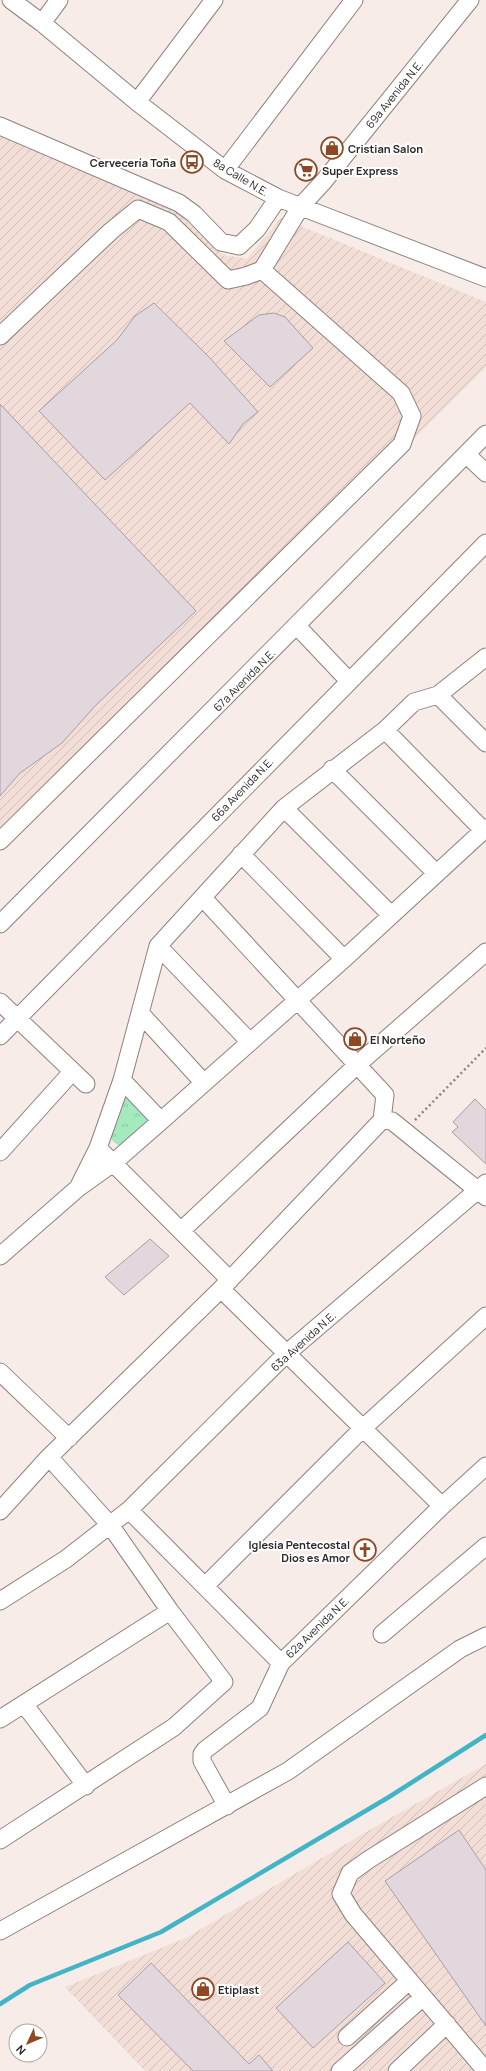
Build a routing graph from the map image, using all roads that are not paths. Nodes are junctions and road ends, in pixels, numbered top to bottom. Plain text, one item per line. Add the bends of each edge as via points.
1 (11, 0) edge
2 (59, 0) edge
3 (214, 0) edge
4 (354, 0) edge
5 (470, 0) edge
6 (42, 23) junction
7 (137, 102) junction
8 (0, 126) edge
9 (225, 170) junction
10 (278, 198) junction
11 (301, 206) junction
12 (262, 270) junction
13 (486, 278) edge
14 (0, 336) edge
15 (486, 434) edge
16 (466, 454) junction
17 (486, 473) edge
18 (486, 543) edge
19 (297, 626) junction
20 (485, 659) edge
21 (348, 681) junction
22 (438, 695) junction
23 (385, 730) junction
24 (486, 743) edge
25 (332, 769) junction
26 (284, 808) junction
27 (484, 829) edge
28 (0, 841) edge
29 (242, 854) junction
30 (436, 873) junction
31 (203, 898) junction
32 (390, 914) junction
33 (0, 924) edge
34 (158, 946) junction
35 (486, 952) edge
36 (344, 959) junction
37 (296, 1000) junction
38 (0, 1002) edge
39 (141, 1014) junction
40 (17, 1019) junction
41 (0, 1036) edge
42 (249, 1041) junction
43 (358, 1064) junction
44 (72, 1072) junction
45 (122, 1080) junction
46 (204, 1083) junction
47 (86, 1084) dead end
48 (382, 1120) junction
49 (161, 1121) junction
50 (98, 1148) junction
51 (0, 1152) edge
52 (113, 1163) junction
53 (78, 1188) junction
54 (483, 1190) edge
55 (182, 1230) junction
56 (0, 1256) edge
57 (225, 1284) junction
58 (486, 1316) edge
59 (286, 1354) junction
60 (0, 1372) edge
61 (363, 1428) junction
62 (69, 1438) junction
63 (49, 1457) junction
64 (486, 1466) edge
65 (442, 1506) junction
66 (129, 1510) junction
67 (0, 1511) edge
68 (110, 1525) junction
69 (486, 1546) edge
70 (205, 1586) junction
71 (0, 1601) edge
72 (170, 1611) junction
73 (382, 1634) dead end
74 (486, 1636) edge
75 (281, 1663) junction
76 (24, 1704) junction
77 (0, 1719) edge
78 (86, 1786) junction
79 (486, 1786) edge
80 (227, 1806) junction
81 (0, 1840) edge
82 (0, 1931) edge
83 (409, 1981) junction
84 (424, 1998) junction
85 (447, 2024) junction
86 (347, 2037) dead end
87 (340, 2071) edge
88 (397, 2071) edge
89 (486, 2071) edge

1 - 6 street, 8a Calle N.E.
2 - 6 street
3 - 7 street
4 - 9 street
5 - 11 street, 69a Avenida N.E.
6 - 7 street, 8a Calle N.E.
7 - 9 street, 8a Calle N.E.
8 - 10 street via 179,203 194,214 221,242 239,246 257,229
9 - 10 street, 8a Calle N.E.
10 - 11 street, 8a Calle N.E.
11 - 12 street, 69a Avenida N.E.
11 - 13 street, 8a Calle N.E.
12 - 14 street via 228,280 169,222 138,209 111,231
12 - 28 street via 401,393 412,416 402,444
15 - 16 street, 67a Avenida N.E.
16 - 17 street
16 - 19 street, 67a Avenida N.E.
18 - 21 street, 66a Avenida N.E.
19 - 21 street
19 - 33 street, 67a Avenida N.E.
20 - 22 street
21 - 40 street, 66a Avenida N.E.
22 - 23 street via 414,702
22 - 24 street
23 - 25 street
23 - 27 street
25 - 26 street
25 - 30 street
26 - 29 street
26 - 32 street
27 - 30 street
29 - 31 street
29 - 36 street
30 - 32 street
31 - 34 street
31 - 37 street
32 - 36 street
34 - 39 street
34 - 42 street
35 - 43 street
36 - 37 street
37 - 42 street
37 - 43 street
38 - 40 street
39 - 45 street
39 - 46 street
40 - 41 street, 66a Avenida N.E.
40 - 44 street
42 - 46 street
43 - 48 street via 385,1095
43 - 55 street
44 - 47 street
44 - 51 street
45 - 49 street
45 - 50 street
46 - 49 street
48 - 54 street via 392,1121
48 - 57 street
49 - 52 street
50 - 52 street
50 - 53 street
52 - 53 street
52 - 55 street
53 - 56 street
54 - 59 street, 63a Avenida N.E.
55 - 57 street
57 - 59 street
57 - 62 street
58 - 61 street
59 - 61 street
59 - 66 street, 63a Avenida N.E.
60 - 62 street
61 - 65 street
61 - 70 street
62 - 63 street
63 - 67 street
63 - 68 street
64 - 65 street, 62a Avenida N.E.
65 - 75 street, 62a Avenida N.E.
66 - 68 street, 63a Avenida N.E.
66 - 70 street
68 - 71 street, 63a Avenida N.E. via 66,1559
68 - 72 street
69 - 73 street
70 - 75 street
72 - 76 street
72 - 78 street via 224,1682 174,1726
74 - 80 street via 460,1649 288,1771
75 - 80 street, 62a Avenida N.E. via 260,1708 202,1754 203,1764
76 - 77 street
76 - 78 street
78 - 81 street
79 - 83 street via 350,1873 341,1894 353,1914
80 - 82 street
83 - 84 street
83 - 86 street
84 - 85 street
84 - 87 street
85 - 88 street
85 - 89 street

